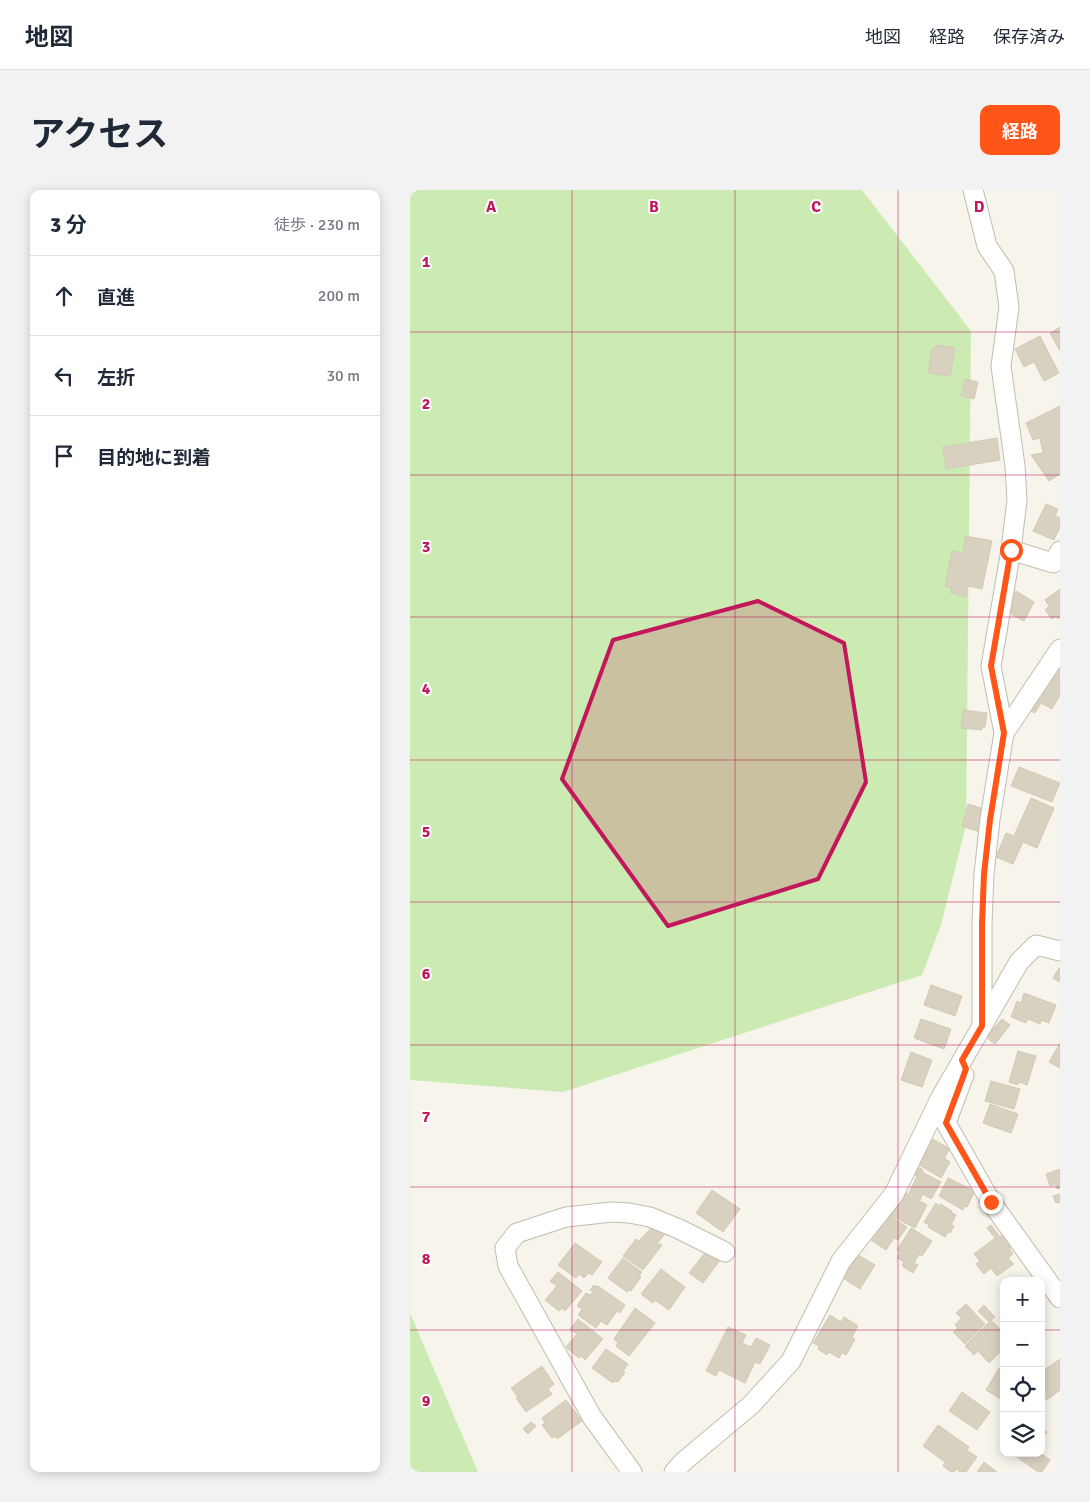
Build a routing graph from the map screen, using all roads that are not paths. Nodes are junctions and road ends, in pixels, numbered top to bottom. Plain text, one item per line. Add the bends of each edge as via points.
1 (973, 190) edge
2 (1011, 550) junction
3 (1060, 551) edge
4 (1060, 649) edge
5 (1004, 733) junction
6 (1060, 951) edge
7 (982, 1026) junction
8 (962, 1060) junction
9 (725, 1252) dead end
10 (1060, 1298) edge
11 (632, 1472) edge
12 (674, 1472) edge

1 - 2 street via 987,246 1004,271 1008,307 1001,366 1017,500
2 - 3 street via 1053,563
2 - 5 street via 991,666
4 - 5 street
5 - 7 street via 984,874
6 - 7 street via 1036,945 1019,962
7 - 8 street
8 - 10 street via 966,1069 946,1123 991,1202
8 - 12 street via 894,1194 841,1261 791,1361 751,1405
9 - 11 street via 650,1217 612,1212 558,1219 517,1233 505,1248 508,1266 592,1417

